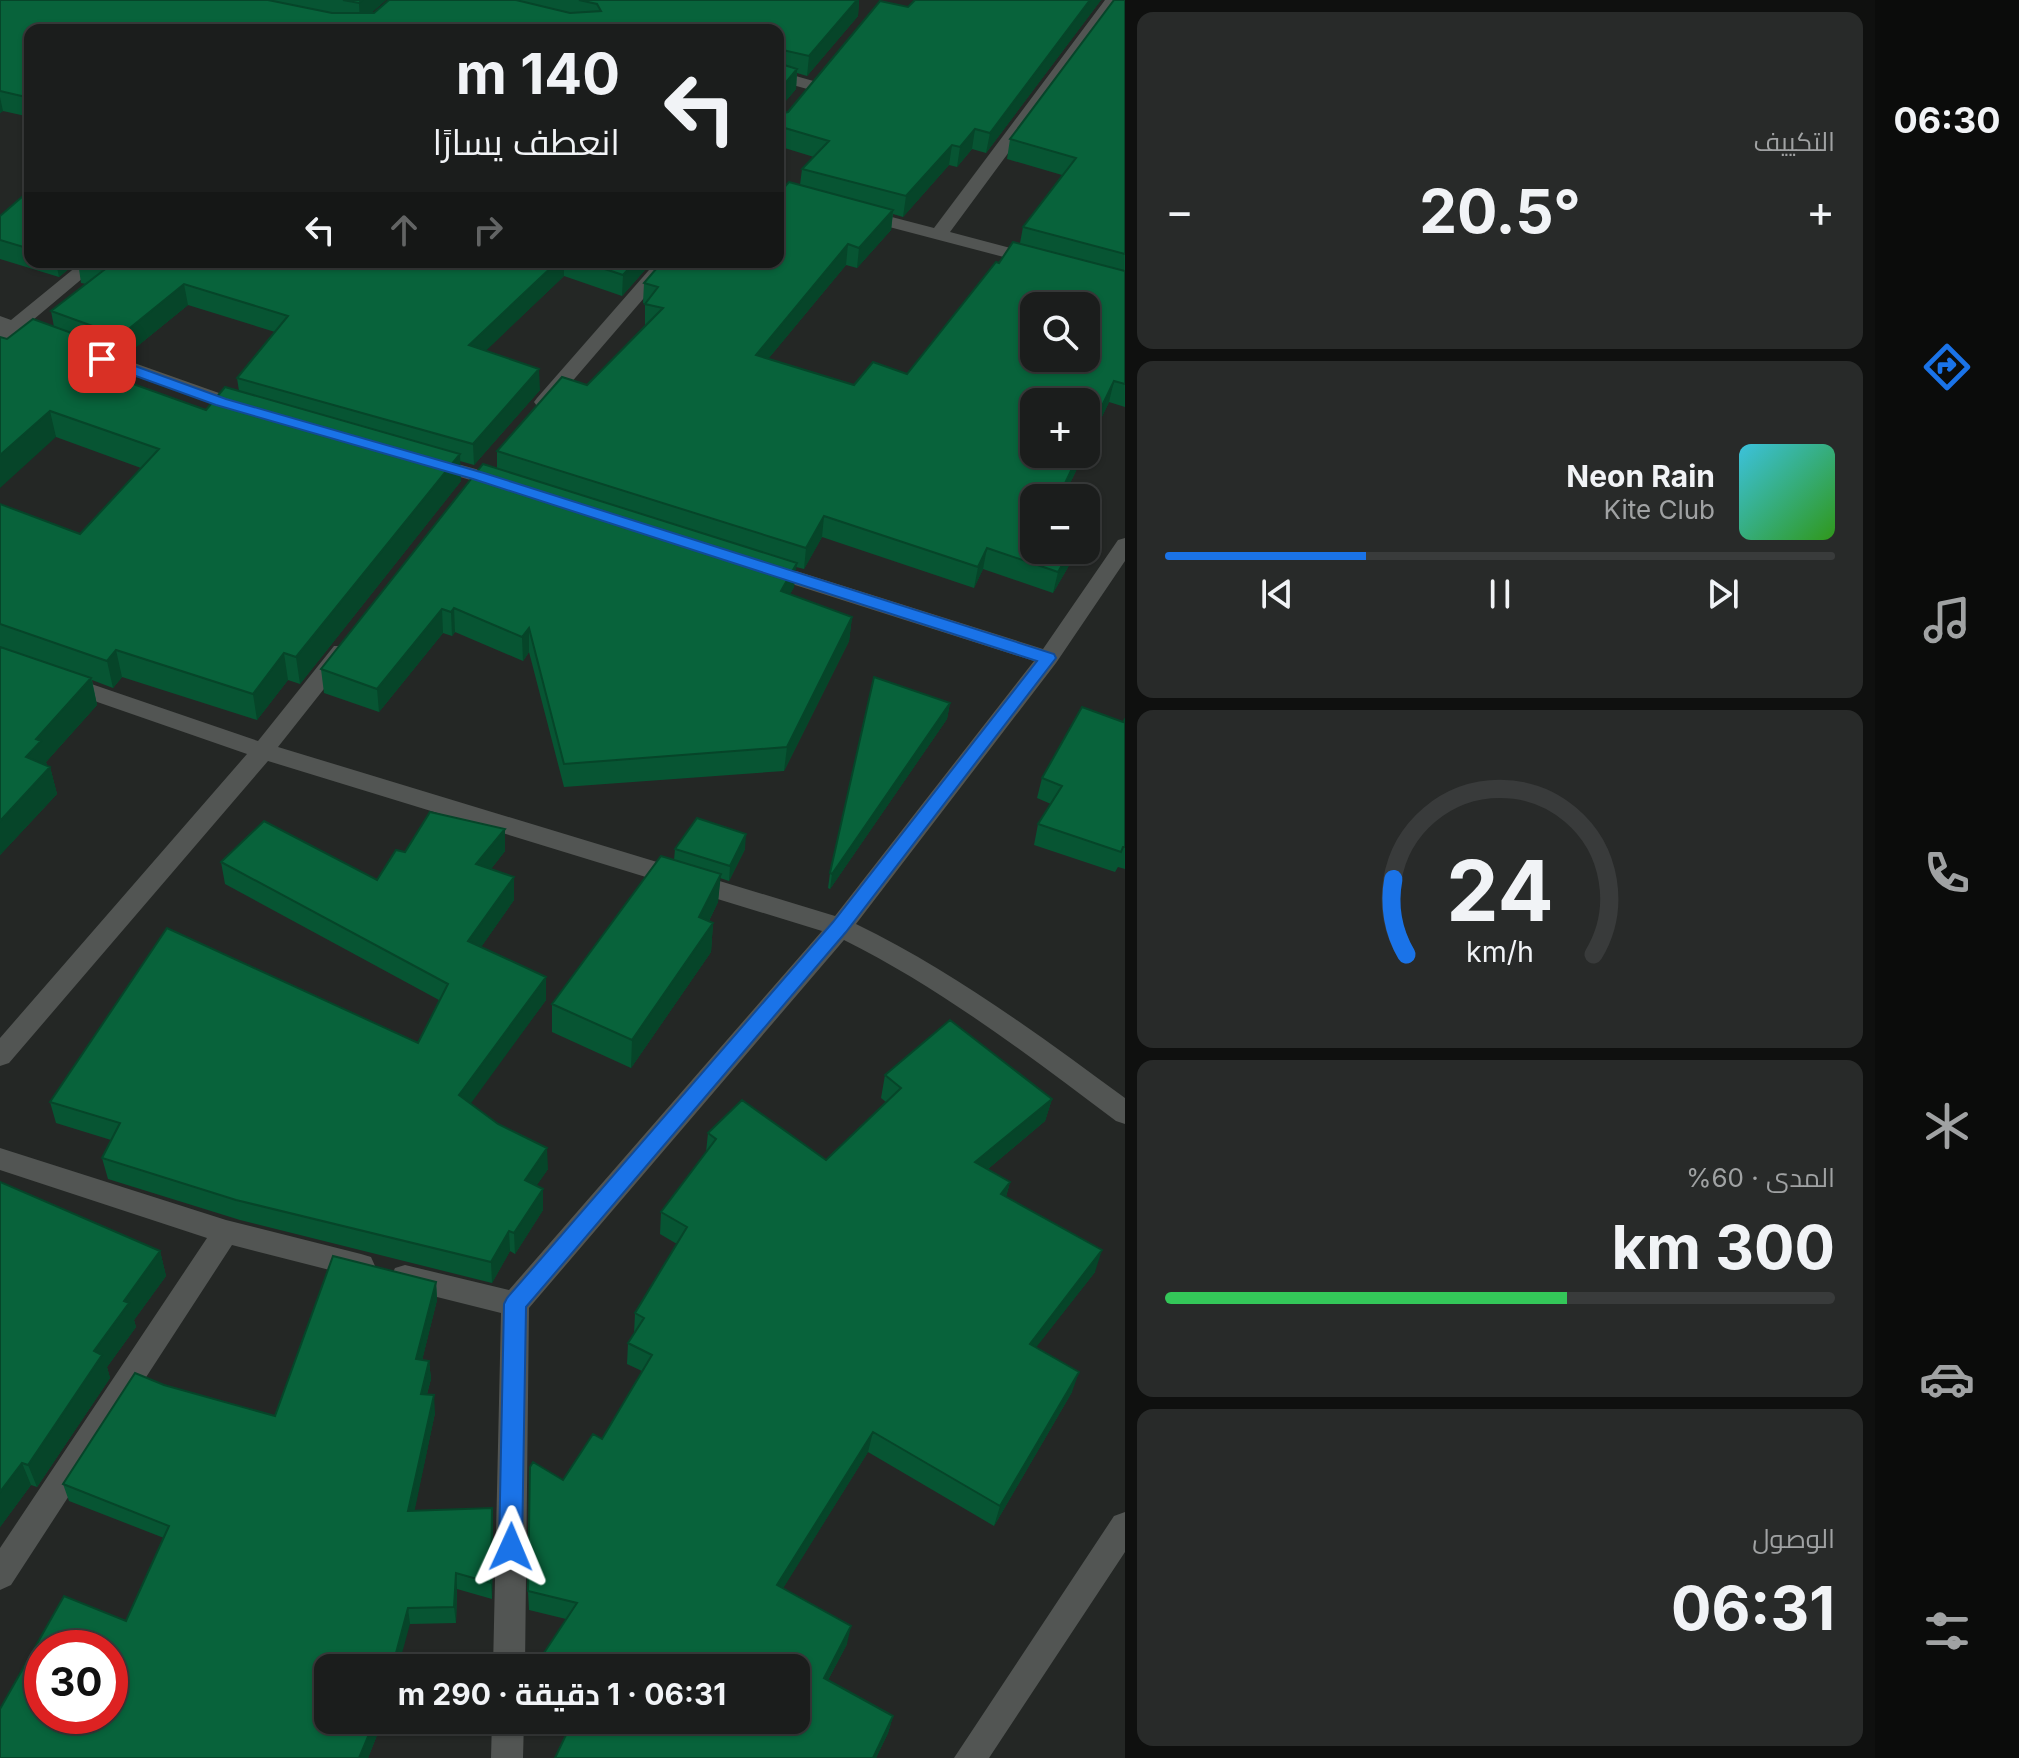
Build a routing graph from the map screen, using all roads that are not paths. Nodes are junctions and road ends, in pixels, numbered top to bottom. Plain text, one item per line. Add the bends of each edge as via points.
1 (1113, 0) edge
2 (784, 77) edge
3 (812, 84) edge
4 (837, 208) edge
5 (939, 234) junction
6 (1054, 265) edge
7 (85, 268) edge
8 (661, 268) edge
9 (4, 329) edge
10 (266, 415) edge
11 (531, 417) edge
12 (499, 452) edge
13 (403, 454) edge
14 (479, 476) junction
15 (524, 490) edge
16 (459, 501) edge
17 (1125, 545) edge
18 (748, 562) edge
19 (351, 639) edge
20 (1048, 658) junction
21 (44, 675) edge
22 (263, 751) junction
23 (840, 927) junction
24 (0, 1056) edge
25 (1125, 1113) edge
26 (0, 1159) edge
27 (226, 1232) junction
28 (515, 1304) junction
29 (1125, 1526) edge
30 (0, 1575) edge
31 (509, 1654) edge
32 (508, 1734) edge
33 (507, 1758) edge
34 (970, 1758) edge

1 - 5 street
2 - 3 street
4 - 5 street
5 - 6 street
7 - 9 street
8 - 11 street
9 - 10 street
12 - 14 street
13 - 14 street
14 - 15 street
14 - 16 street
17 - 20 street
18 - 20 street
19 - 22 street
20 - 23 street
21 - 22 street
22 - 23 street
22 - 24 street
23 - 25 street via 984,1008
23 - 28 street
26 - 27 street
27 - 28 street
27 - 30 street
28 - 31 street
29 - 34 street
32 - 33 street

